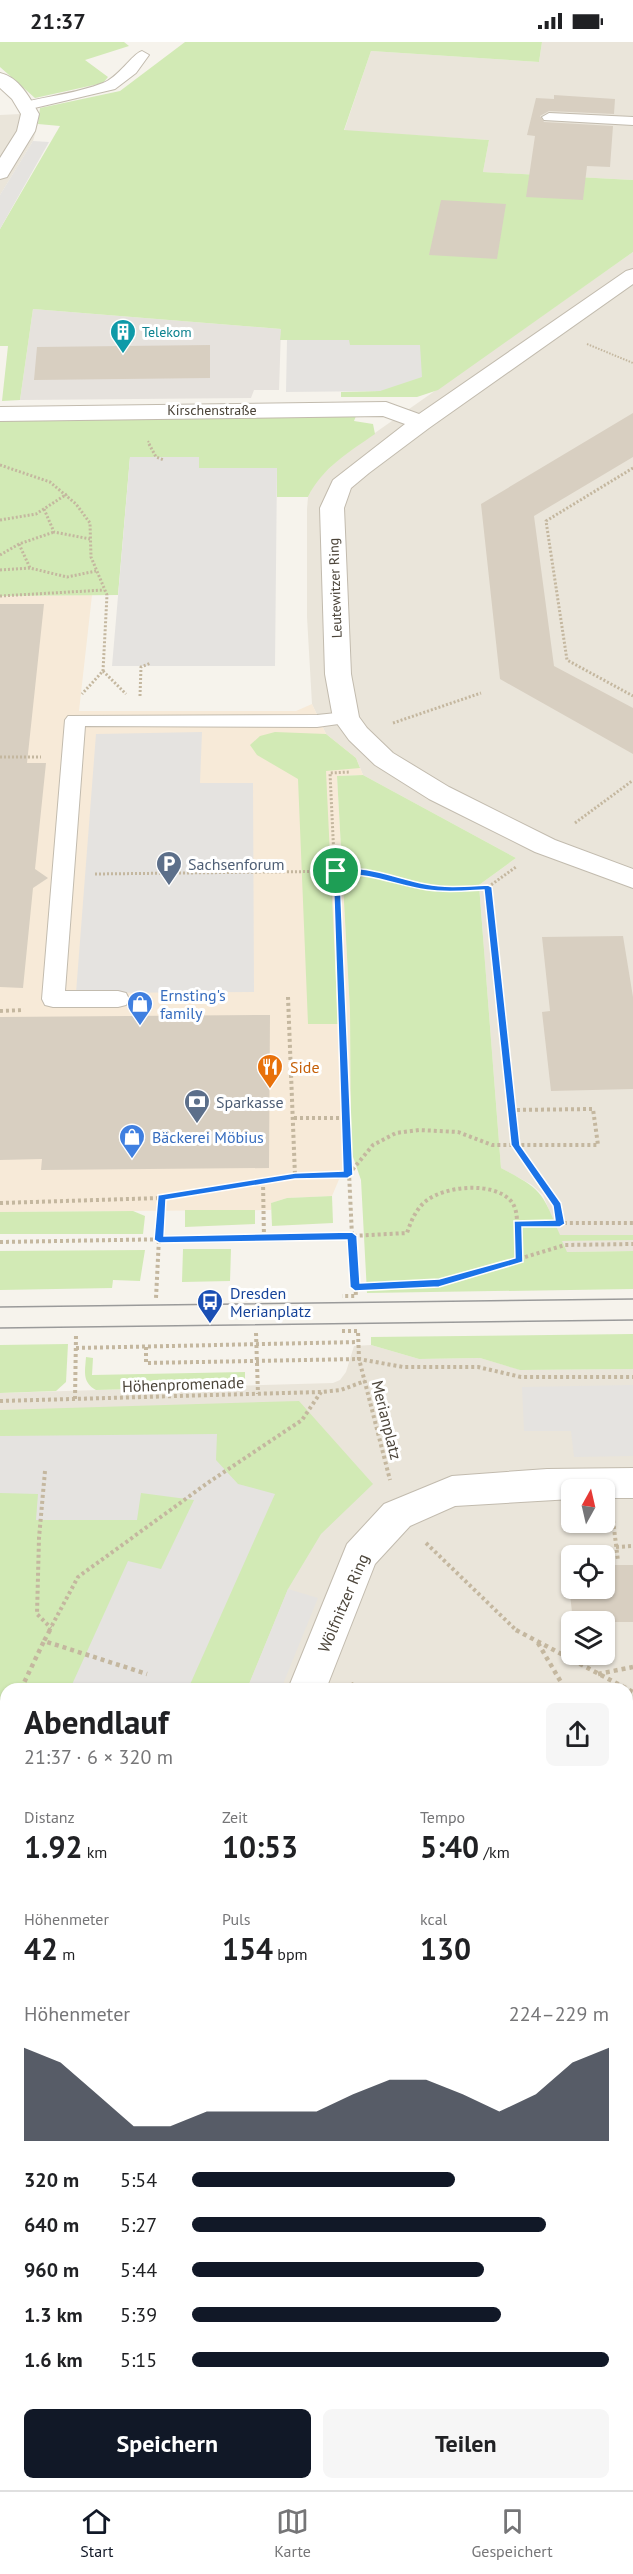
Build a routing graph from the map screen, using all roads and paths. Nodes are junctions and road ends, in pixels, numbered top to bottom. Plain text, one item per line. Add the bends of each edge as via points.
1 (142, 55) dead end
2 (0, 78) edge
3 (26, 106) junction
4 (549, 117) dead end
5 (633, 121) edge
6 (0, 173) edge
7 (633, 275) edge
8 (555, 331) junction
9 (633, 363) edge
10 (0, 414) edge
11 (421, 423) junction
12 (0, 465) edge
13 (633, 468) edge
14 (67, 494) junction
15 (44, 509) junction
16 (0, 520) edge
17 (54, 532) junction
18 (90, 539) junction
19 (19, 544) junction
20 (0, 555) edge
21 (30, 568) junction
22 (0, 570) edge
23 (96, 571) junction
24 (105, 590) junction
25 (0, 596) edge
26 (151, 663) dead end
27 (103, 671) junction
28 (481, 693) dead end
29 (72, 694) dead end
30 (633, 696) edge
31 (139, 714) junction
32 (352, 726) junction
33 (0, 757) edge
34 (51, 757) dead end
35 (360, 771) dead end
36 (632, 781) edge
37 (600, 804) dead end
38 (336, 871) junction
39 (64, 874) junction
40 (633, 879) edge
41 (288, 997) dead end
42 (118, 999) dead end
43 (23, 1010) dead end
44 (0, 1011) edge
45 (512, 1110) junction
46 (294, 1118) junction
47 (346, 1118) junction
48 (516, 1145) junction
49 (295, 1176) junction
50 (349, 1180) junction
51 (263, 1181) junction
52 (161, 1198) junction
53 (0, 1203) edge
54 (517, 1223) junction
55 (633, 1223) edge
56 (560, 1224) junction
57 (352, 1236) junction
58 (264, 1238) junction
59 (159, 1240) junction
60 (0, 1242) edge
61 (633, 1244) edge
62 (520, 1260) junction
63 (355, 1287) junction
64 (342, 1296) dead end
65 (156, 1298) dead end
66 (342, 1332) dead end
67 (256, 1333) dead end
68 (76, 1335) dead end
69 (358, 1342) junction
70 (257, 1345) junction
71 (146, 1347) junction
72 (76, 1348) junction
73 (359, 1359) junction
74 (257, 1360) junction
75 (633, 1377) edge
76 (366, 1381) junction
77 (321, 1392) junction
78 (258, 1394) junction
79 (75, 1399) junction
80 (0, 1401) edge
81 (45, 1471) dead end
82 (623, 1497) edge
83 (397, 1515) junction
84 (633, 1546) edge
85 (616, 1547) junction
86 (618, 1561) dead end
87 (51, 1628) junction
88 (44, 1641) junction
89 (537, 1642) junction
90 (633, 1667) edge
91 (147, 1674) dead end
92 (598, 1674) junction
93 (24, 1683) edge
94 (309, 1683) edge
95 (561, 1683) edge
96 (616, 1683) edge

1 - 3 lane via 110,86
2 - 3 street
3 - 6 street via 30,114 26,131
4 - 5 lane
7 - 8 street, Leutewitzer Ring
8 - 9 path
8 - 11 street, Leutewitzer Ring
10 - 11 street, Kirschenstraße via 386,409
11 - 32 street, Leutewitzer Ring via 341,485 332,508 338,674
12 - 14 path via 25,472
13 - 30 path via 546,521 567,660
14 - 15 path
14 - 18 path via 90,523
15 - 16 path via 29,516
15 - 17 path
17 - 18 path
17 - 19 path
18 - 23 path
19 - 20 path
19 - 21 path
21 - 22 path
21 - 23 path via 67,578
23 - 24 path
24 - 25 path
24 - 27 path
26 - 31 path via 141,667
27 - 29 path via 84,694
27 - 31 path
28 - 32 path
31 - 32 lane via 317,721
31 - 39 lane via 75,720
32 - 40 street via 384,759 439,793 545,846
33 - 34 path
35 - 38 path via 330,773
36 - 37 path
38 - 39 path
38 - 45 path via 364,871 427,887 488,887
38 - 47 path
39 - 42 lane via 53,999
41 - 46 path
43 - 44 path
45 - 48 path
45 - 48 path via 593,1109 598,1145
46 - 47 path
46 - 49 path
47 - 50 path
48 - 50 path via 492,1145 458,1132 396,1133 374,1146
48 - 56 path via 558,1206
49 - 50 path
49 - 51 path
50 - 57 path
51 - 52 path
51 - 58 path
52 - 53 path
52 - 59 path
54 - 56 path
54 - 57 path via 511,1200 493,1191 471,1188 430,1197 416,1209 406,1233
54 - 62 path
55 - 56 path
57 - 58 path
57 - 63 path
58 - 59 path
59 - 60 path
59 - 65 path
61 - 62 path via 565,1245
62 - 63 path via 439,1283
63 - 64 path via 356,1296
66 - 69 path, Merianplatz via 358,1331
67 - 70 path
68 - 72 path
69 - 70 path
69 - 73 path, Merianplatz
70 - 71 path
70 - 74 path
71 - 72 path
71 - 74 path via 146,1363
72 - 79 path
73 - 74 path
73 - 75 path via 403,1367 478,1367 521,1377
73 - 76 path, Merianplatz
74 - 78 path
76 - 77 path, Höhenpromenade
76 - 83 path, Merianplatz
77 - 78 path, Höhenpromenade
77 - 87 path via 302,1420 78,1577
78 - 79 path, Höhenpromenade
79 - 80 path, Höhenpromenade
81 - 87 path via 38,1614
82 - 83 street, Wölfnitzer Ring via 547,1484 452,1491
82 - 85 path
83 - 89 path via 519,1633
83 - 94 street, Wölfnitzer Ring via 360,1555
84 - 85 path
85 - 86 path
87 - 88 path
88 - 91 path
88 - 93 path
89 - 92 path
89 - 95 path
90 - 92 path
92 - 96 path

